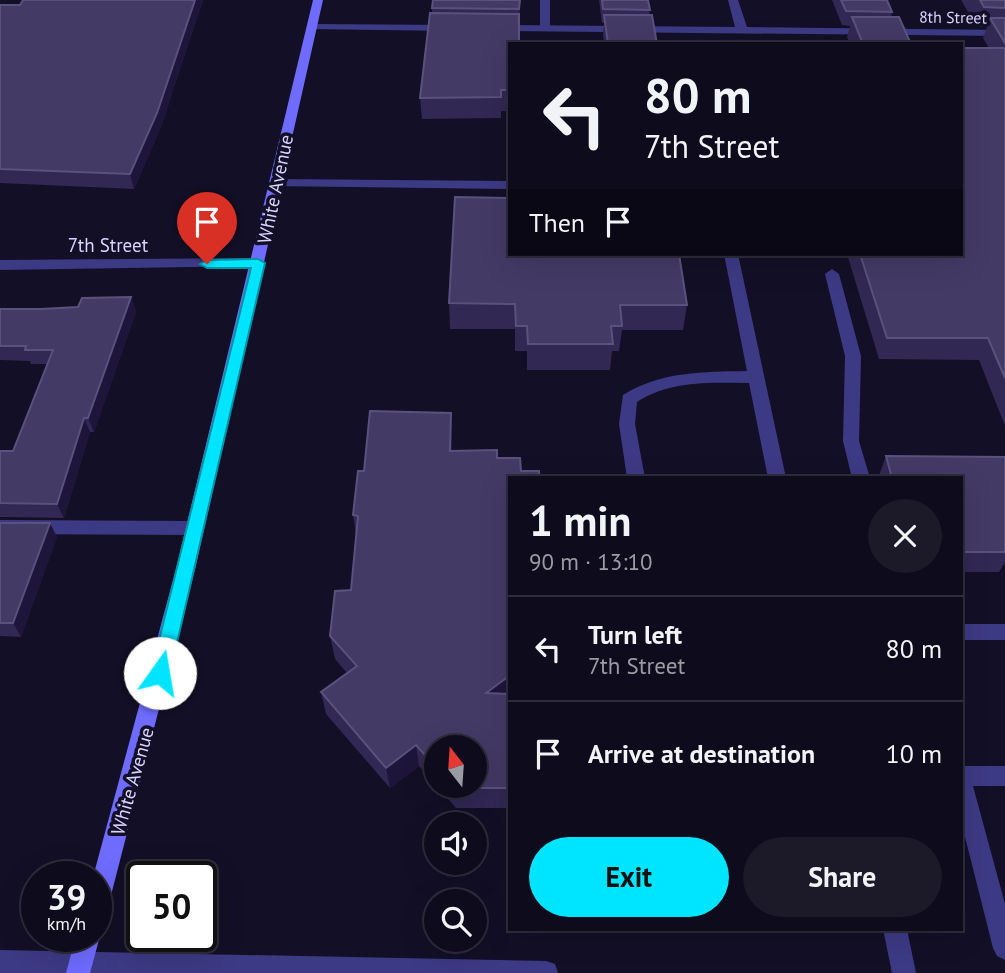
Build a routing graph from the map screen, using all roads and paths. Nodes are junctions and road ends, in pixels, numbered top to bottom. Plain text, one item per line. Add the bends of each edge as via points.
1 (318, 0) edge
2 (545, 0) edge
3 (733, 0) edge
4 (312, 27) junction
5 (464, 28) edge
6 (477, 28) edge
7 (546, 29) junction
8 (742, 30) junction
9 (1005, 33) edge
10 (276, 183) junction
11 (508, 185) edge
12 (732, 256) edge
13 (258, 263) junction
14 (0, 265) edge
15 (832, 274) dead end
16 (756, 377) junction
17 (636, 476) edge
18 (776, 476) edge
19 (860, 476) edge
20 (0, 527) edge
21 (194, 528) junction
22 (963, 632) edge
23 (1005, 632) edge
24 (1005, 776) edge
25 (963, 778) edge
26 (963, 786) edge
27 (109, 861) edge
28 (895, 931) edge
29 (1005, 947) edge
30 (0, 962) edge
31 (79, 968) edge
32 (547, 973) edge
33 (904, 973) edge

1 - 4 main road, White Avenue
2 - 7 street
3 - 8 street
4 - 5 street
4 - 10 main road, White Avenue
6 - 7 street, 8th Street
7 - 8 street, 8th Street
8 - 9 street, 8th Street
10 - 11 street
10 - 13 main road, White Avenue
12 - 16 street
13 - 14 street, 7th Street
13 - 21 main road, White Avenue
15 - 19 street via 853,356 851,441
16 - 17 street via 678,378 644,388 629,399 627,424
16 - 18 street
20 - 21 street
21 - 27 main road, White Avenue via 149,722
22 - 23 street
24 - 25 street
26 - 29 street
28 - 33 street
30 - 31 street
31 - 32 street

